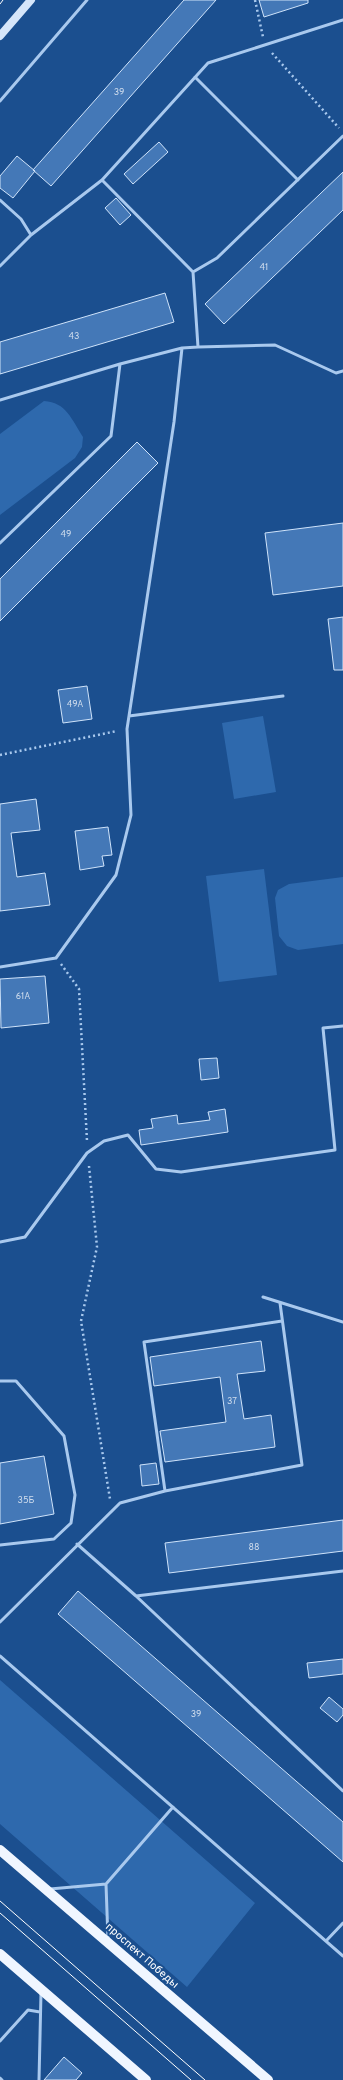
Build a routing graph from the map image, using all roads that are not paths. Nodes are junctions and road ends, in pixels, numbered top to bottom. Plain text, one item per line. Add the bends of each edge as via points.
1 (31, 0) edge
2 (87, 0) edge
3 (343, 20) edge
4 (0, 36) edge
5 (195, 77) junction
6 (0, 101) edge
7 (343, 136) edge
8 (102, 180) junction
9 (298, 180) junction
10 (0, 200) edge
11 (31, 235) junction
12 (0, 266) edge
13 (193, 272) junction
14 (198, 347) junction
15 (182, 348) junction
16 (120, 364) junction
17 (343, 371) edge
18 (0, 400) edge
19 (0, 543) edge
20 (283, 696) dead end
21 (129, 716) junction
22 (0, 967) edge
23 (343, 1026) edge
24 (0, 1242) edge
25 (263, 1297) dead end
26 (280, 1303) junction
27 (282, 1321) junction
28 (343, 1322) edge
29 (0, 1381) edge
30 (165, 1491) junction
31 (77, 1544) junction
32 (0, 1546) edge
33 (343, 1571) edge
34 (136, 1596) junction
35 (0, 1622) edge
36 (0, 1656) edge
37 (343, 1791) edge
38 (173, 1807) junction
39 (0, 1850) edge
40 (106, 1884) junction
41 (46, 1890) junction
42 (343, 1923) edge
43 (326, 1941) junction
44 (108, 1943) junction
45 (0, 1954) edge
46 (343, 1956) edge
47 (41, 1989) junction
48 (40, 2012) junction
49 (0, 2041) edge
50 (0, 2078) edge
51 (2, 2080) edge
52 (39, 2080) edge
53 (146, 2080) edge
54 (268, 2080) edge

1 - 4 main road
2 - 6 lane
3 - 5 lane via 208,63
5 - 8 lane
5 - 9 lane
7 - 9 lane
8 - 11 lane
8 - 13 lane
9 - 13 lane via 217,258
10 - 11 lane via 21,219
11 - 12 lane
13 - 14 lane
14 - 15 lane
14 - 17 lane via 275,345 336,373
15 - 16 lane
15 - 21 lane via 174,422
16 - 18 lane
16 - 19 lane via 110,436
20 - 21 lane
21 - 22 lane via 127,730 131,815 116,875 56,958
23 - 24 lane via 323,1028 335,1150 180,1172 156,1169 128,1135 104,1141 87,1152 24,1237
25 - 26 lane
26 - 27 lane
26 - 28 lane
27 - 30 lane via 302,1465
27 - 30 lane via 144,1342
29 - 32 lane via 16,1381 64,1436 75,1495 71,1523 54,1539
30 - 31 lane via 120,1503
31 - 34 lane
31 - 35 lane
33 - 34 lane
34 - 37 lane
36 - 38 lane
38 - 40 lane
38 - 43 lane
39 - 41 main road, проспект Победы
40 - 41 lane
40 - 44 lane
41 - 44 main road, проспект Победы
42 - 43 lane
43 - 46 lane
44 - 54 main road, проспект Победы
45 - 47 main road
47 - 48 lane
47 - 53 main road
48 - 49 lane via 28,2010
48 - 52 lane
50 - 51 lane

